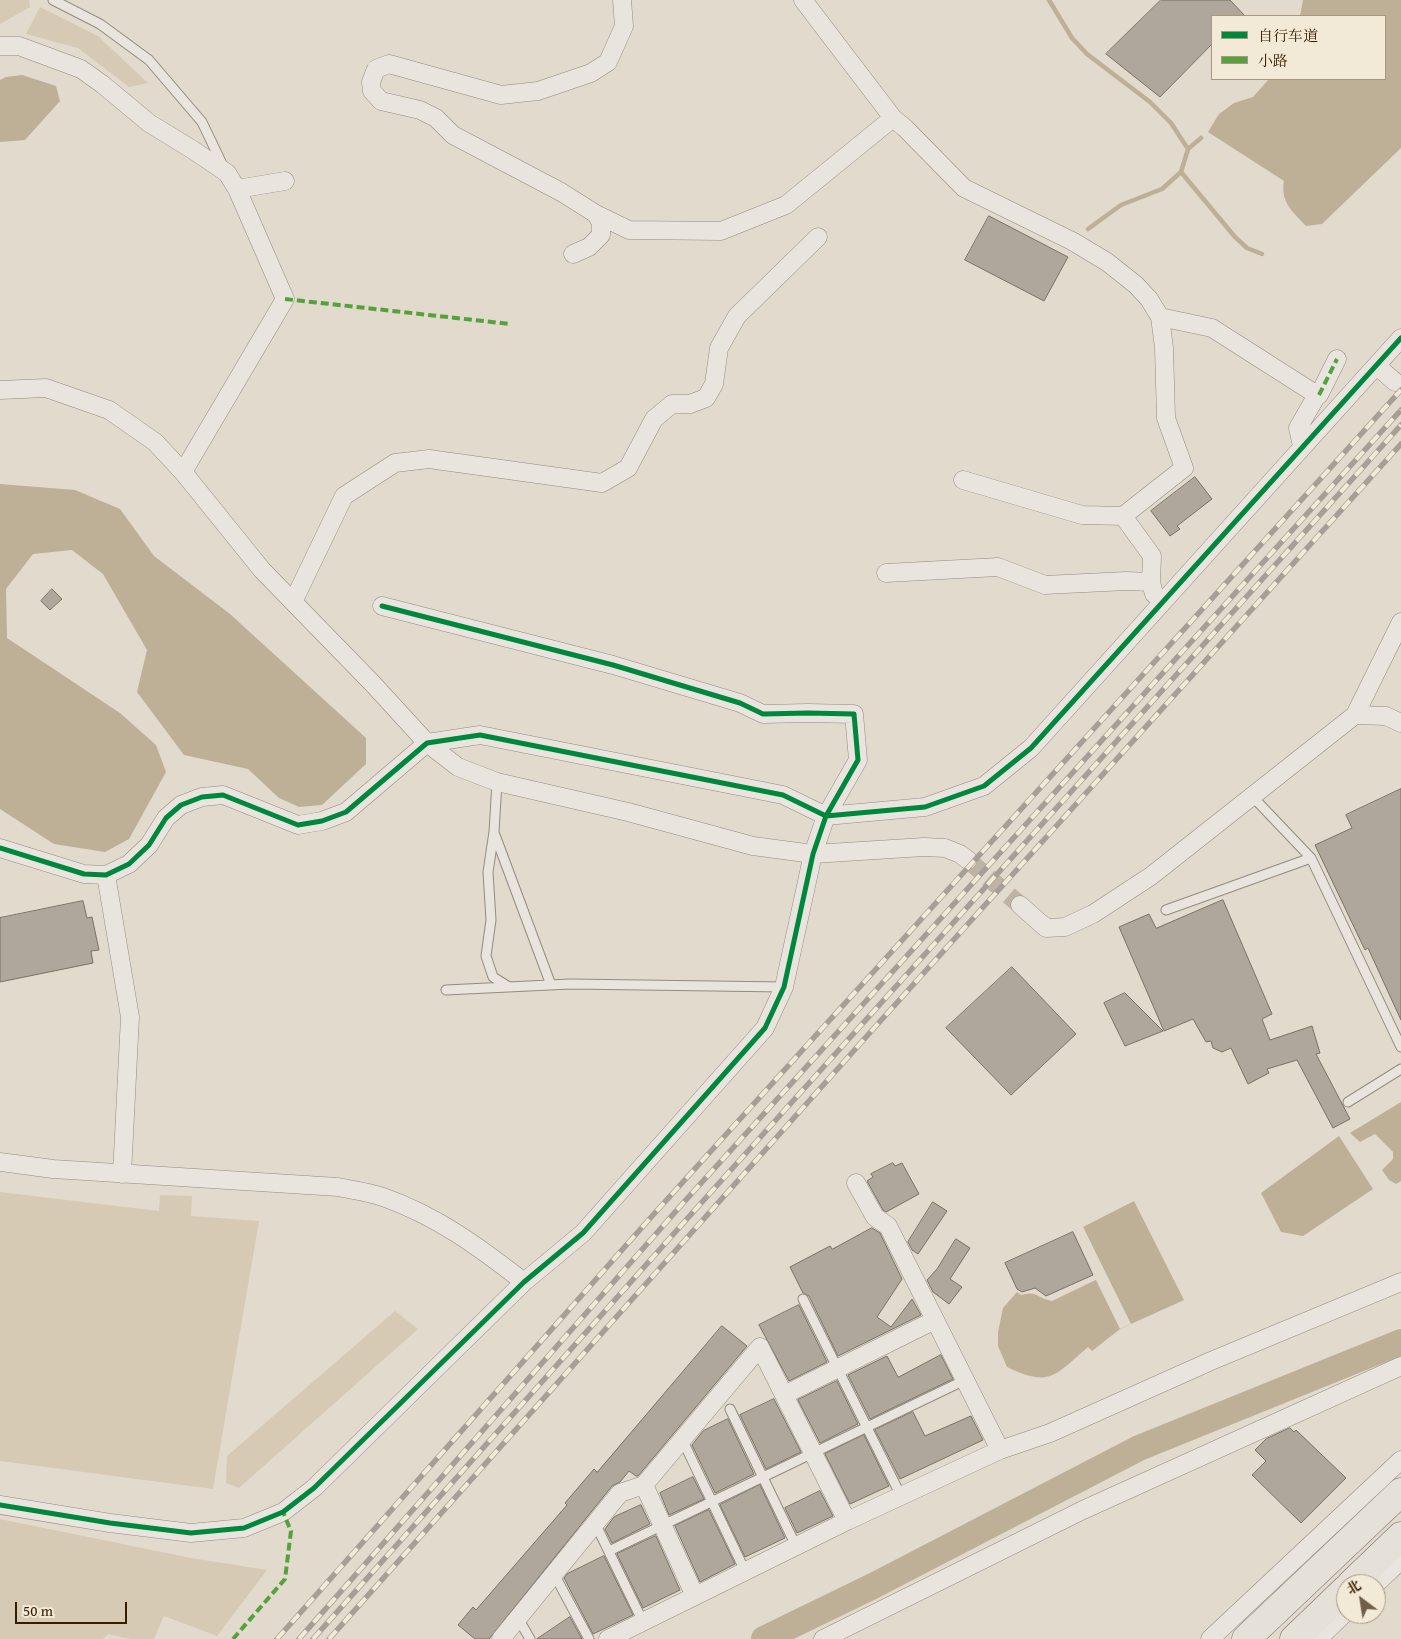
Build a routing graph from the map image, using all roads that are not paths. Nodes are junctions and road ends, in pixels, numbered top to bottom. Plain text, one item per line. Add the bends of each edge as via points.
1 (53, 0) edge
2 (622, 0) edge
3 (803, 0) edge
4 (0, 46) edge
5 (893, 118) junction
6 (227, 173) junction
7 (285, 181) dead end
8 (238, 189) junction
9 (596, 214) junction
10 (818, 237) dead end
11 (573, 254) dead end
12 (1160, 317) junction
13 (1401, 338) edge
14 (1337, 359) dead end
15 (1377, 366) junction
16 (1395, 382) dead end
17 (0, 390) edge
18 (1319, 395) dead end
19 (1302, 446) junction
20 (183, 472) junction
21 (963, 480) dead end
22 (1123, 516) junction
23 (886, 573) dead end
24 (1151, 582) junction
25 (293, 602) junction
26 (382, 606) dead end
27 (1157, 607) junction
28 (1398, 628) edge
29 (1401, 651) edge
30 (1354, 715) junction
31 (1401, 723) edge
32 (427, 743) junction
33 (497, 782) junction
34 (1252, 796) junction
35 (826, 816) junction
36 (494, 832) junction
37 (0, 848) edge
38 (814, 854) junction
39 (1311, 858) junction
40 (968, 860) tunnel mouth
41 (106, 875) junction
42 (1020, 905) tunnel mouth
43 (1166, 910) dead end
44 (551, 985) junction
45 (509, 987) junction
46 (784, 987) junction
47 (446, 990) dead end
48 (1398, 1033) edge
49 (1401, 1047) edge
50 (1401, 1069) edge
51 (1348, 1102) dead end
52 (0, 1162) edge
53 (122, 1174) junction
54 (856, 1183) dead end
55 (524, 1282) junction
56 (1401, 1282) edge
57 (803, 1299) dead end
58 (935, 1320) junction
59 (1401, 1366) edge
60 (838, 1369) junction
61 (965, 1380) junction
62 (784, 1396) junction
63 (730, 1409) dead end
64 (867, 1427) junction
65 (682, 1439) junction
66 (1000, 1450) junction
67 (813, 1453) junction
68 (1401, 1460) edge
69 (763, 1477) junction
70 (644, 1485) junction
71 (1401, 1492) edge
72 (901, 1496) junction
73 (712, 1502) junction
74 (0, 1505) edge
75 (847, 1520) junction
76 (595, 1523) junction
77 (663, 1526) junction
78 (1401, 1536) edge
79 (796, 1546) junction
80 (608, 1551) junction
81 (1401, 1560) edge
82 (745, 1571) junction
83 (554, 1574) junction
84 (1361, 1574) edge
85 (1386, 1574) edge
86 (695, 1596) junction
87 (1336, 1599) edge
88 (518, 1618) junction
89 (642, 1622) junction
90 (1336, 1622) edge
91 (501, 1639) edge
92 (530, 1639) edge
93 (589, 1639) edge
94 (608, 1639) edge
95 (823, 1639) edge
96 (1210, 1639) edge
97 (1246, 1639) edge
98 (1294, 1639) edge
99 (1318, 1639) edge

1 - 6 lane via 100,24 149,60 202,122
2 - 9 street via 624,26 608,62 538,91 501,95 389,64 376,68 371,82 372,91 382,101 420,110 436,118 453,134
3 - 5 street
4 - 6 street via 19,46 81,69 149,123
5 - 9 street via 786,205 721,231 630,230
5 - 12 street via 964,188 1072,241 1107,262 1150,299
6 - 8 street
7 - 8 street
8 - 20 street via 285,299
9 - 11 street via 601,223 601,235 589,248
10 - 25 street via 737,316 719,348 714,384 706,398 690,404 672,404 654,418 628,468 602,483 429,459 395,463 344,496
12 - 19 street via 1212,328 1317,395 1298,428
12 - 22 street via 1166,418 1184,468
13 - 15 street
14 - 18 street
15 - 16 street
15 - 19 street
17 - 20 street via 46,388 109,410 155,442
19 - 27 street
20 - 25 street via 262,570
21 - 22 street via 1082,515
22 - 24 street via 1152,556
23 - 24 street via 998,567 1045,586 1126,580
24 - 27 street
25 - 32 street
26 - 35 street via 613,664 740,703 763,714 854,714 858,760
27 - 35 street via 1031,748 984,786 925,807
28 - 29 street
28 - 30 street
30 - 31 street via 1386,716
30 - 34 street
32 - 33 street via 458,767
32 - 35 street via 480,735 783,795
32 - 41 street via 346,812 322,822 298,825 223,795 202,796 181,805 166,818 149,845 129,864
33 - 36 lane
33 - 38 street via 628,812 753,846
34 - 39 lane
34 - 42 street via 1151,876 1093,914 1065,927 1046,928
35 - 38 street
36 - 44 lane
36 - 45 lane via 488,872 491,920 486,956 493,977
37 - 41 street via 84,874
38 - 40 street via 946,848
38 - 46 street
39 - 43 lane
39 - 48 lane
41 - 53 street via 130,1017
44 - 45 lane
44 - 46 lane
45 - 47 lane
46 - 55 street via 765,1028 583,1233
48 - 49 lane
50 - 51 lane
52 - 53 street
53 - 55 street via 338,1187 380,1196 418,1211 475,1244
54 - 58 street via 876,1217 888,1226
55 - 74 street via 314,1488 283,1512 244,1528 191,1533
56 - 66 street via 1211,1361 1050,1433
57 - 60 lane
58 - 60 street
58 - 61 street
59 - 95 street via 1083,1510
60 - 62 street
60 - 64 lane
61 - 64 lane
61 - 66 street
62 - 65 street via 760,1347
62 - 67 street
63 - 69 lane
64 - 67 lane
64 - 72 lane
65 - 70 street
65 - 73 lane
66 - 72 street
67 - 69 lane
67 - 75 street
68 - 96 street
69 - 73 lane
69 - 79 lane
70 - 76 street via 620,1493
70 - 77 street
71 - 97 highway
72 - 75 street
73 - 77 lane
73 - 82 lane
75 - 79 street
76 - 80 lane
76 - 83 street
77 - 80 lane
77 - 86 street
78 - 84 highway
79 - 82 street
80 - 89 lane
81 - 85 street
82 - 86 street
83 - 88 street
83 - 93 lane
86 - 89 street
87 - 98 highway
88 - 91 street
88 - 92 lane
89 - 94 street
90 - 99 street

